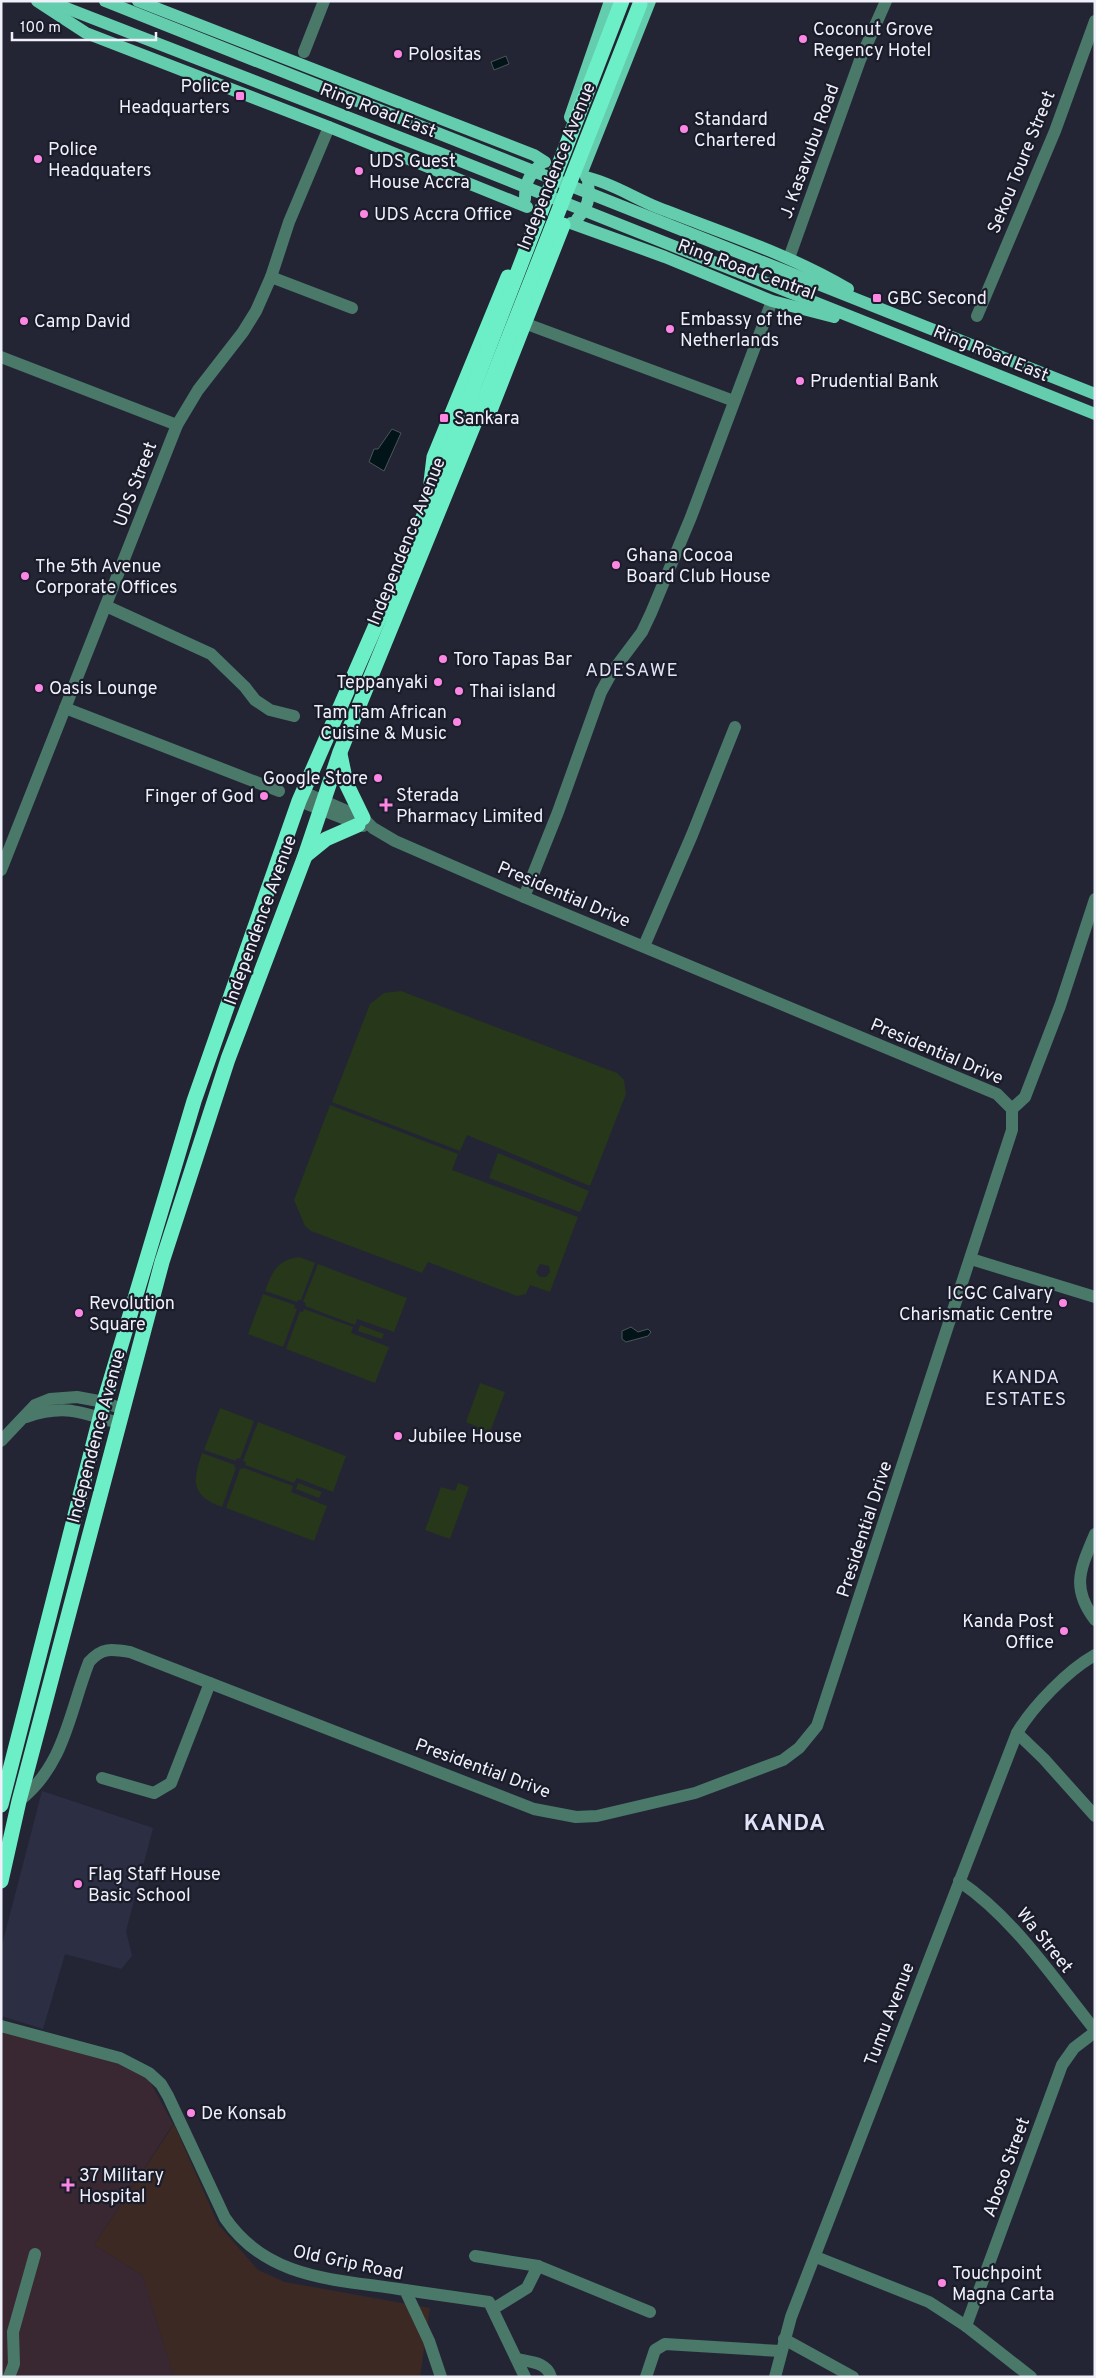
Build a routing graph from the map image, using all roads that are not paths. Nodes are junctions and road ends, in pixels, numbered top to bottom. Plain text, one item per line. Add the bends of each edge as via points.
1 (37, 1) edge
2 (48, 1) edge
3 (104, 1) edge
4 (138, 1) edge
5 (324, 1) edge
6 (610, 1) edge
7 (622, 1) edge
8 (886, 1) edge
9 (644, 2) edge
10 (1095, 21) edge
11 (304, 52) dead end
12 (329, 127) junction
13 (446, 137) joint
14 (547, 163) junction
15 (585, 177) junction
16 (528, 207) junction
17 (570, 222) junction
18 (789, 258) junction
19 (722, 265) joint
20 (271, 277) junction
21 (772, 300) junction
22 (352, 308) dead end
23 (883, 310) junction
24 (976, 316) dead end
25 (524, 323) junction
26 (874, 325) junction
27 (1, 357) edge
28 (1063, 382) junction
29 (479, 393) junction
30 (1095, 394) edge
31 (1056, 398) junction
32 (734, 401) junction
33 (1095, 414) edge
34 (177, 425) junction
35 (434, 508) junction
36 (106, 606) junction
37 (65, 708) junction
38 (294, 716) dead end
39 (735, 727) dead end
40 (340, 752) junction
41 (279, 791) dead end
42 (301, 796) junction
43 (322, 804) junction
44 (365, 824) junction
45 (305, 856) junction
46 (1, 870) edge
47 (524, 897) junction
48 (1095, 899) edge
49 (644, 946) junction
50 (1012, 1109) junction
51 (971, 1259) junction
52 (1095, 1297) edge
53 (104, 1402) junction
54 (120, 1416) junction
55 (26, 1417) junction
56 (100, 1418) junction
57 (1, 1441) edge
58 (1095, 1534) edge
59 (1095, 1620) edge
60 (1095, 1655) edge
61 (210, 1683) junction
62 (1017, 1733) junction
63 (102, 1778) dead end
64 (19, 1801) junction
65 (1, 1805) edge
66 (1095, 1816) edge
67 (1, 1880) edge
68 (959, 1881) junction
69 (1, 2026) edge
70 (1095, 2031) edge
71 (35, 2254) dead end
72 (475, 2256) dead end
73 (816, 2257) junction
74 (538, 2266) junction
75 (407, 2293) junction
76 (493, 2309) junction
77 (650, 2312) dead end
78 (966, 2326) junction
79 (7, 2331) edge
80 (782, 2345) junction
81 (517, 2359) junction
82 (9, 2377) edge
83 (441, 2377) edge
84 (526, 2377) edge
85 (551, 2377) edge
86 (646, 2377) edge
87 (775, 2377) edge
88 (853, 2377) edge
89 (1031, 2377) edge

1 - 12 main road, Ring Road East via 86,33
2 - 19 main road, Ring Road East
3 - 13 main road, Ring Road East
4 - 14 main road, Ring Road East via 534,155
5 - 11 street
6 - 14 main road, Independence Avenue
7 - 29 highway, Independence Avenue, bridge
8 - 18 street, J. Kasavubu Road via 860,60
9 - 15 main road, Independence Avenue
9 - 29 highway, Independence Avenue, bridge
10 - 24 street, Sekou Toure Street via 1054,131
12 - 16 main road, Ring Road East
12 - 20 street, UDS Street via 289,222
13 - 23 main road, Ring Road Central
14 - 15 main road via 570,163
14 - 16 main road, bridge via 530,174 525,186
15 - 17 main road, bridge via 590,196 586,209
15 - 18 main road, Ring Road Central via 602,181 639,200
16 - 17 main road via 547,224
16 - 35 highway via 434,457
17 - 21 main road, Ring Road Central
17 - 25 highway
18 - 23 main road, Ring Road Central
19 - 26 main road, Ring Road Central
20 - 22 street
20 - 34 street, UDS Street via 243,332 198,390
21 - 26 main road, Ring Road Central via 810,312
21 - 32 street
23 - 28 main road, Ring Road Central
25 - 32 street
25 - 35 highway via 466,471
26 - 31 main road, Ring Road East
27 - 34 street
28 - 30 main road, Ring Road Central
28 - 31 main road
29 - 35 highway, Independence Avenue
31 - 33 main road, Ring Road East
32 - 47 street via 651,613 642,632 601,692
34 - 36 street, UDS Street
35 - 40 highway, Independence Avenue
35 - 42 highway, Independence Avenue
36 - 37 street, UDS Street
36 - 38 street via 211,654 255,700 270,710
37 - 41 street
37 - 46 street, UDS Street
39 - 49 street
40 - 43 highway, Independence Avenue
40 - 44 highway via 346,783
42 - 43 street, Presidential Drive
42 - 53 highway, Independence Avenue via 194,1100
43 - 44 street, Presidential Drive
43 - 45 highway, Independence Avenue
44 - 45 highway via 326,839
44 - 47 street, Presidential Drive via 395,841
45 - 54 highway, Independence Avenue via 228,1059 162,1262
47 - 49 street, Presidential Drive
48 - 50 street via 1060,1006 1025,1097
49 - 50 street, Presidential Drive via 997,1094
50 - 51 street, Presidential Drive via 1012,1130
51 - 52 street
51 - 61 street, Presidential Drive via 817,1726 799,1748 783,1760 695,1793 597,1816 576,1817 534,1809
53 - 54 street
53 - 55 street via 62,1396 35,1405
53 - 56 highway, Independence Avenue
54 - 56 street
54 - 64 highway, Independence Avenue
55 - 56 street via 58,1409
55 - 57 street
56 - 65 highway, Independence Avenue
58 - 59 street via 1079,1576 1082,1598
60 - 62 street, Tumu Avenue via 1084,1661 1049,1694
61 - 63 street via 171,1784 154,1793
61 - 64 street, Presidential Drive via 130,1652 108,1648 96,1654 86,1669 51,1767 34,1790
62 - 66 street
62 - 68 street, Tumu Avenue
64 - 67 highway, Independence Avenue
68 - 70 street, Wa Street via 978,1893 1011,1925
68 - 73 street, Tumu Avenue
69 - 75 street, Old Grip Road via 120,2058 149,2073 168,2096 225,2218 233,2230 267,2258 297,2272
70 - 78 street, Aboso Street via 1074,2048 1062,2065
71 - 79 street
72 - 74 street
73 - 78 street via 929,2302
73 - 80 street, Tumu Avenue
74 - 76 street via 527,2288
74 - 77 street
75 - 76 street, Old Grip Road via 489,2302
75 - 83 street
76 - 81 street
78 - 89 street
79 - 82 street via 14,2364
80 - 86 street via 665,2344 655,2350
80 - 87 street, Tumu Avenue
80 - 88 street
81 - 84 street
81 - 85 street via 542,2365

